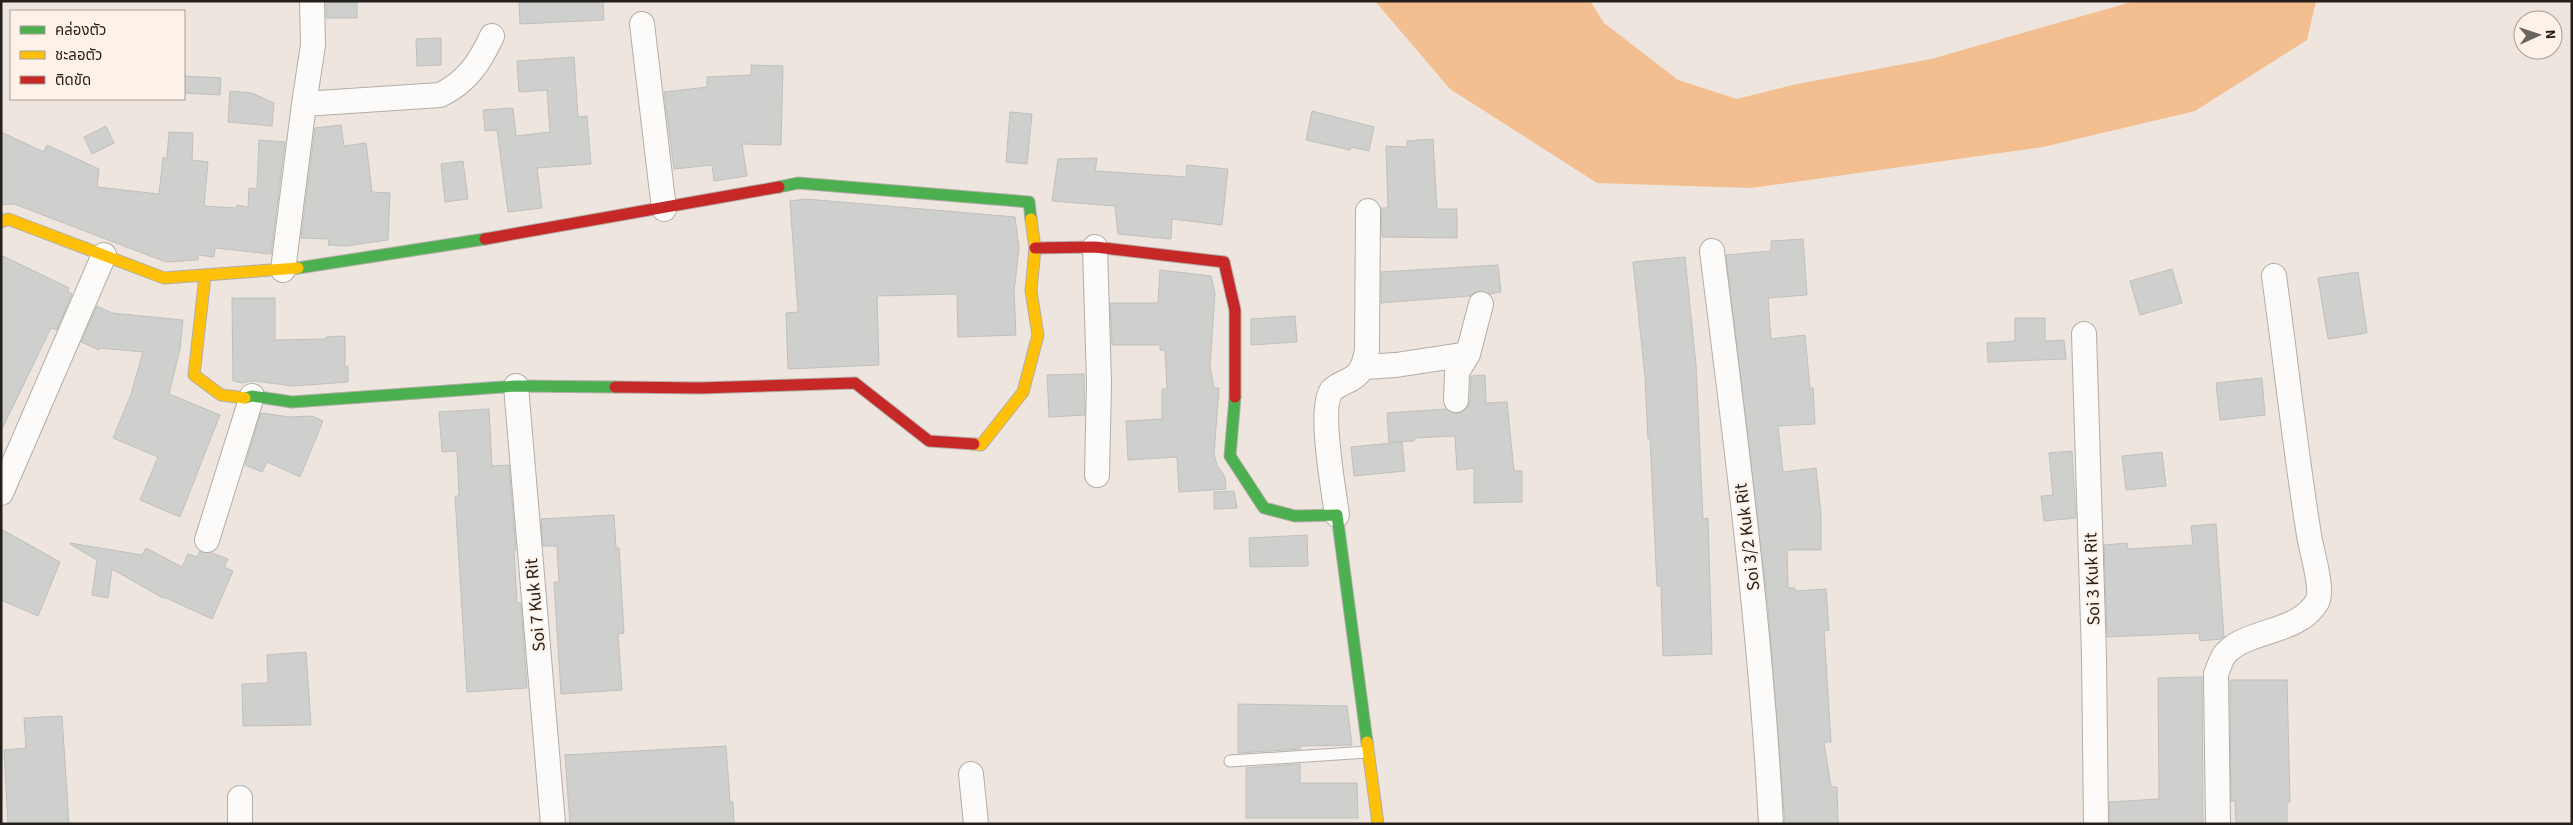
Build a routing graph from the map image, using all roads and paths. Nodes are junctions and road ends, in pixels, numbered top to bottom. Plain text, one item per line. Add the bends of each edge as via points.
1 (312, 1) edge
2 (642, 24) dead end
3 (492, 36) dead end
4 (304, 104) junction
5 (664, 209) junction
6 (1368, 211) dead end
7 (1, 222) edge
8 (1095, 247) junction
9 (1035, 248) junction
10 (1712, 251) dead end
11 (104, 256) junction
12 (283, 270) junction
13 (205, 276) junction
14 (2274, 276) dead end
15 (1481, 304) dead end
16 (2084, 334) dead end
17 (1468, 354) junction
18 (1364, 367) junction
19 (516, 386) junction
20 (252, 396) junction
21 (1456, 400) dead end
22 (1098, 475) dead end
23 (1, 493) edge
24 (1336, 515) junction
25 (207, 540) dead end
26 (1369, 752) junction
27 (1230, 761) dead end
28 (971, 774) dead end
29 (240, 798) dead end
30 (240, 824) edge
31 (553, 824) edge
32 (976, 824) edge
33 (1378, 824) edge
34 (1771, 824) edge
35 (2096, 824) edge
36 (2218, 824) edge

1 - 4 street via 313,45
2 - 5 street
3 - 4 street via 470,74 457,87 440,95
4 - 12 street
5 - 9 street via 798,183 1029,202
5 - 12 street via 387,256
6 - 18 street via 1367,350
7 - 11 street via 8,219
8 - 9 street
8 - 22 street
8 - 24 street via 1224,262 1235,310 1230,456 1264,508 1294,516
9 - 19 street via 1031,291 1038,335 1024,392 981,445 929,441 855,383 700,388
10 - 34 street, Soi 3/2 Kuk Rit via 1765,703
11 - 13 street via 164,278
11 - 23 street
12 - 13 street
13 - 20 street via 194,375 221,395
14 - 36 street via 2318,581 2318,600 2298,619 2237,644 2225,654 2216,674
15 - 17 street
16 - 35 street, Soi 3 Kuk Rit
17 - 18 street
17 - 21 street via 1456,372
18 - 24 street via 1332,390 1328,399 1326,429
19 - 20 street via 292,402
19 - 31 street, Soi 7 Kuk Rit
20 - 25 street
24 - 26 street
26 - 27 lane
26 - 33 street
28 - 32 street
29 - 30 street

